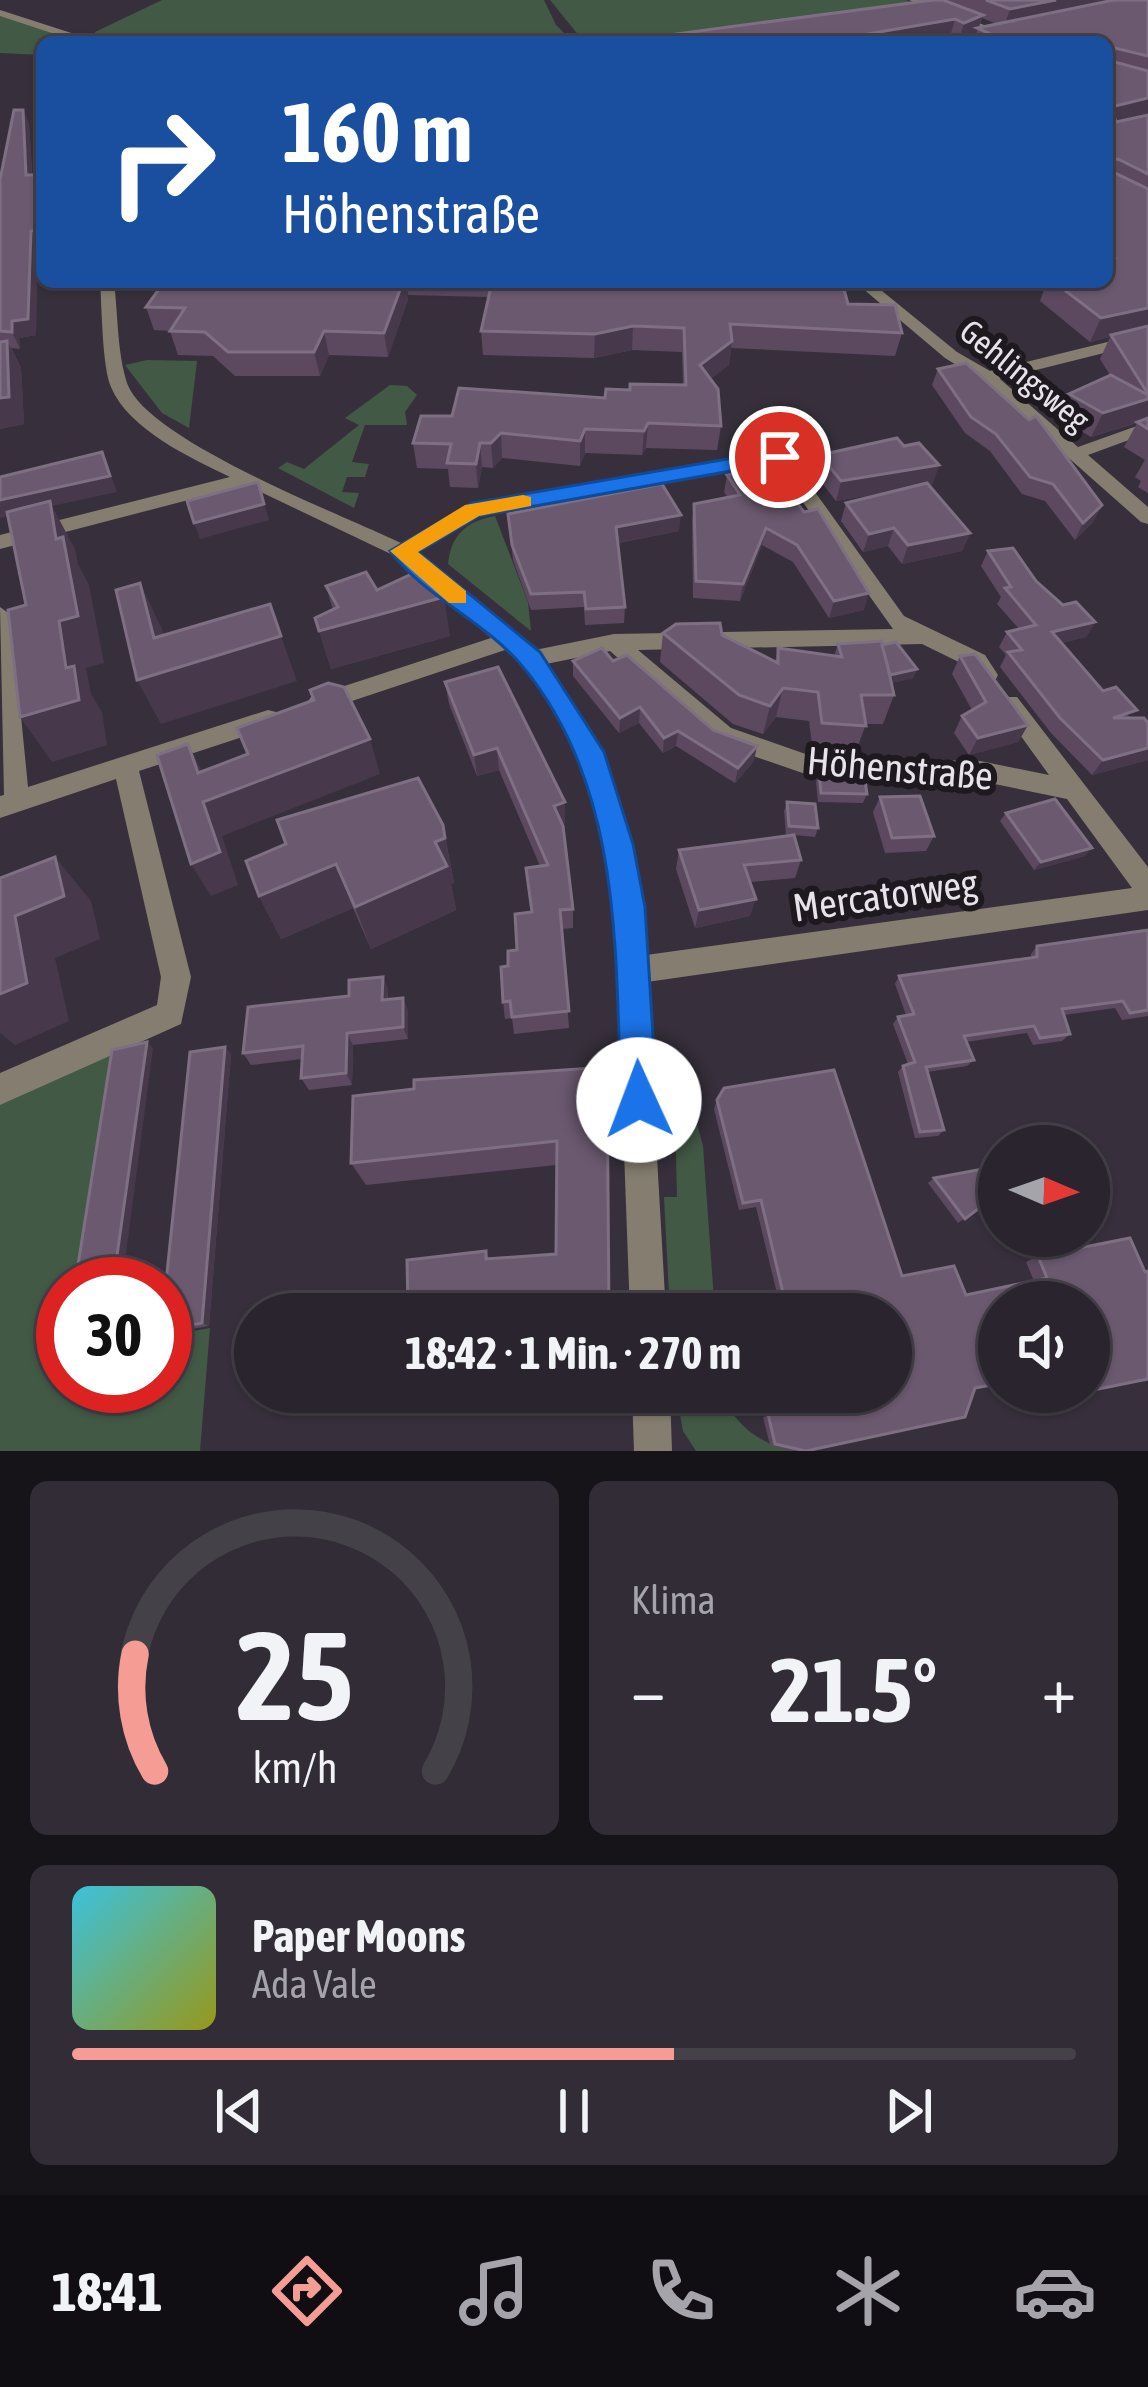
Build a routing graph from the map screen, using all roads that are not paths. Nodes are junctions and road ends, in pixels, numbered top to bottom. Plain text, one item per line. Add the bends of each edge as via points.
1 (914, 0) edge
2 (938, 9) junction
3 (0, 13) edge
4 (898, 15) edge
5 (1002, 34) junction
6 (71, 36) edge
7 (994, 36) edge
8 (1022, 36) edge
9 (107, 288) edge
10 (869, 288) edge
11 (1148, 337) edge
12 (988, 377) junction
13 (1148, 427) edge
14 (1075, 454) junction
15 (248, 478) junction
16 (1148, 518) edge
17 (0, 542) edge
18 (402, 551) junction
19 (0, 615) edge
20 (929, 635) junction
21 (510, 640) junction
22 (614, 642) junction
23 (531, 659) junction
24 (125, 766) junction
25 (1078, 791) junction
26 (9, 804) edge
27 (1148, 888) edge
28 (1148, 898) edge
29 (634, 970) junction
30 (0, 1089) edge
31 (646, 1293) edge
32 (652, 1413) edge
33 (653, 1451) edge

1 - 2 street
2 - 4 street
2 - 5 street
3 - 6 street
5 - 7 street
5 - 8 street
9 - 15 street via 119,386 147,422
10 - 12 street, Gehlingsweg
11 - 12 street
12 - 14 street, Gehlingsweg
13 - 14 street
14 - 16 street, Gehlingsweg
15 - 17 street
15 - 18 street
18 - 20 street via 472,510 780,457 832,512 896,621
18 - 21 street
19 - 26 street
20 - 22 street
20 - 25 street via 977,662
21 - 23 street
21 - 24 street
22 - 23 street
22 - 25 street, Höhenstraße via 722,735 817,768 980,771
23 - 29 street via 590,752 618,844
24 - 26 street
24 - 30 street via 176,976 170,1014
25 - 27 street
28 - 29 street, Mercatorweg
29 - 31 street
32 - 33 street

